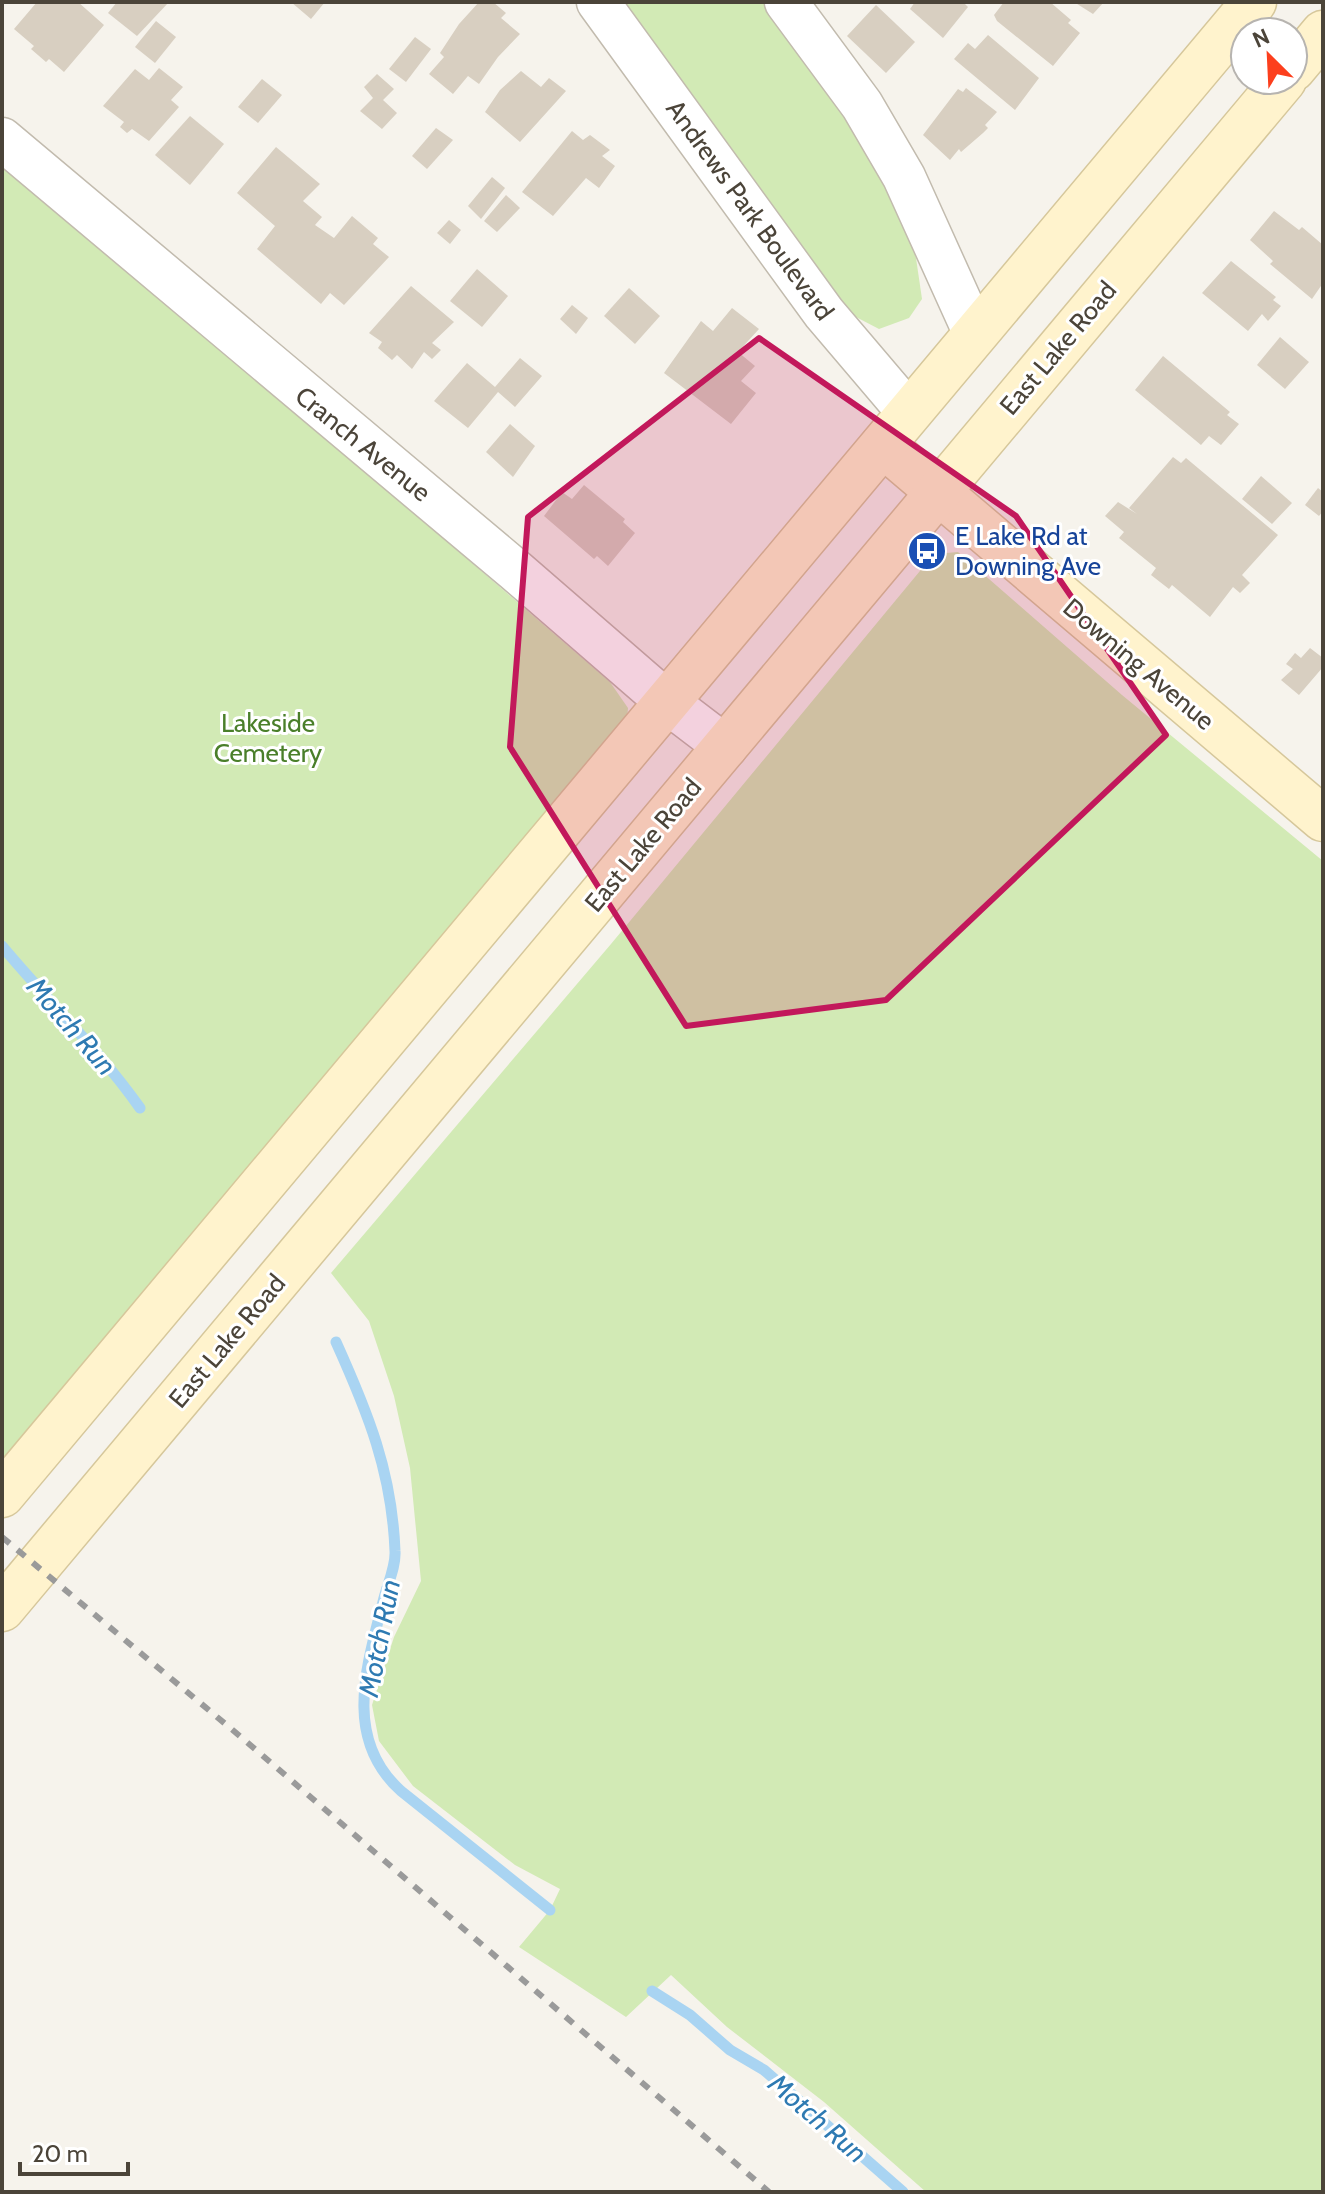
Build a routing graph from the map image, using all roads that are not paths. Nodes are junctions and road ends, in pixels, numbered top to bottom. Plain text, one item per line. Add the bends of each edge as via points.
1 (598, 2) edge
2 (786, 2) edge
3 (1254, 2) edge
4 (1323, 33) edge
5 (1309, 50) edge
6 (1271, 96) edge
7 (2, 139) edge
8 (975, 334) junction
9 (896, 429) junction
10 (937, 492) junction
11 (667, 702) junction
12 (726, 747) junction
13 (1323, 819) edge
14 (2, 1495) edge
15 (2, 1609) edge

1 - 9 street, Andrews Park Boulevard via 824,313
2 - 8 street via 862,105 904,177
3 - 8 main road
4 - 5 main road
6 - 10 main road, East Lake Road
7 - 11 street, Cranch Avenue
8 - 9 main road
9 - 10 main road, Downing Avenue
9 - 11 main road
10 - 12 main road, East Lake Road
10 - 13 main road, Downing Avenue
11 - 12 street, Cranch Avenue
11 - 14 main road
12 - 15 main road, East Lake Road

